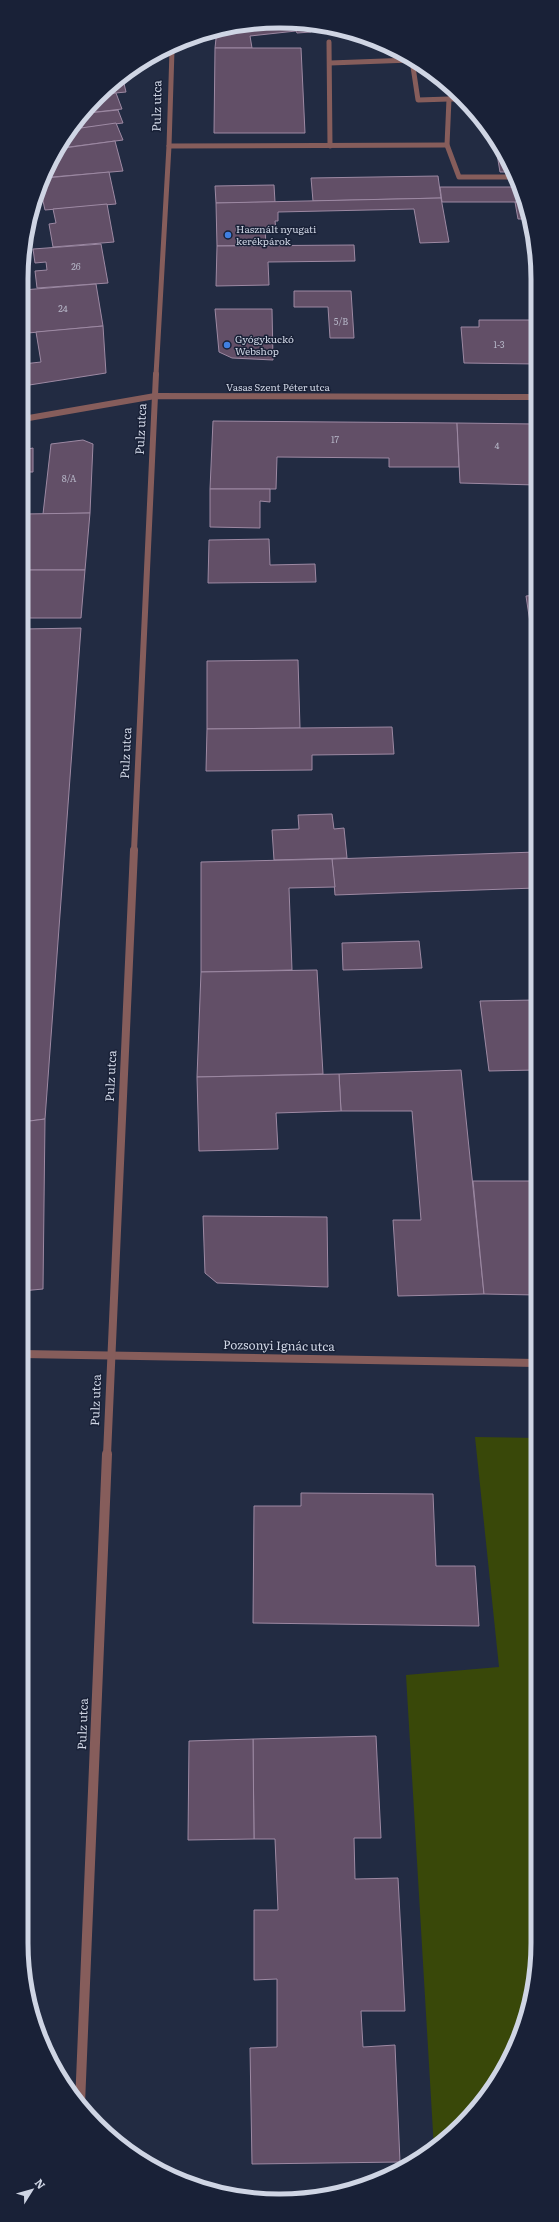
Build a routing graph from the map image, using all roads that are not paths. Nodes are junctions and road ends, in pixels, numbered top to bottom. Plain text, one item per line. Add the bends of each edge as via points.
1 (329, 42) dead end
2 (172, 52) edge
3 (402, 60) edge
4 (330, 63) junction
5 (412, 66) edge
6 (449, 99) junction
7 (454, 99) edge
8 (446, 145) junction
9 (169, 146) junction
10 (330, 146) junction
11 (509, 177) edge
12 (155, 396) junction
13 (531, 397) edge
14 (28, 418) edge
15 (28, 1354) edge
16 (111, 1355) junction
17 (531, 1363) edge
18 (80, 2096) edge

1 - 4 street
2 - 9 street, Pulz utca
3 - 4 street
4 - 10 street
5 - 6 street via 418,100
6 - 7 street
6 - 8 street
8 - 10 street
8 - 11 street via 459,177
9 - 10 street
9 - 12 street, Pulz utca
12 - 13 street, Vasas Szent Péter utca
12 - 14 street, Vasas Szent Péter utca
12 - 16 street, Pulz utca
15 - 16 street, Pozsonyi Ignác utca
16 - 17 street, Pozsonyi Ignác utca
16 - 18 street, Pulz utca

